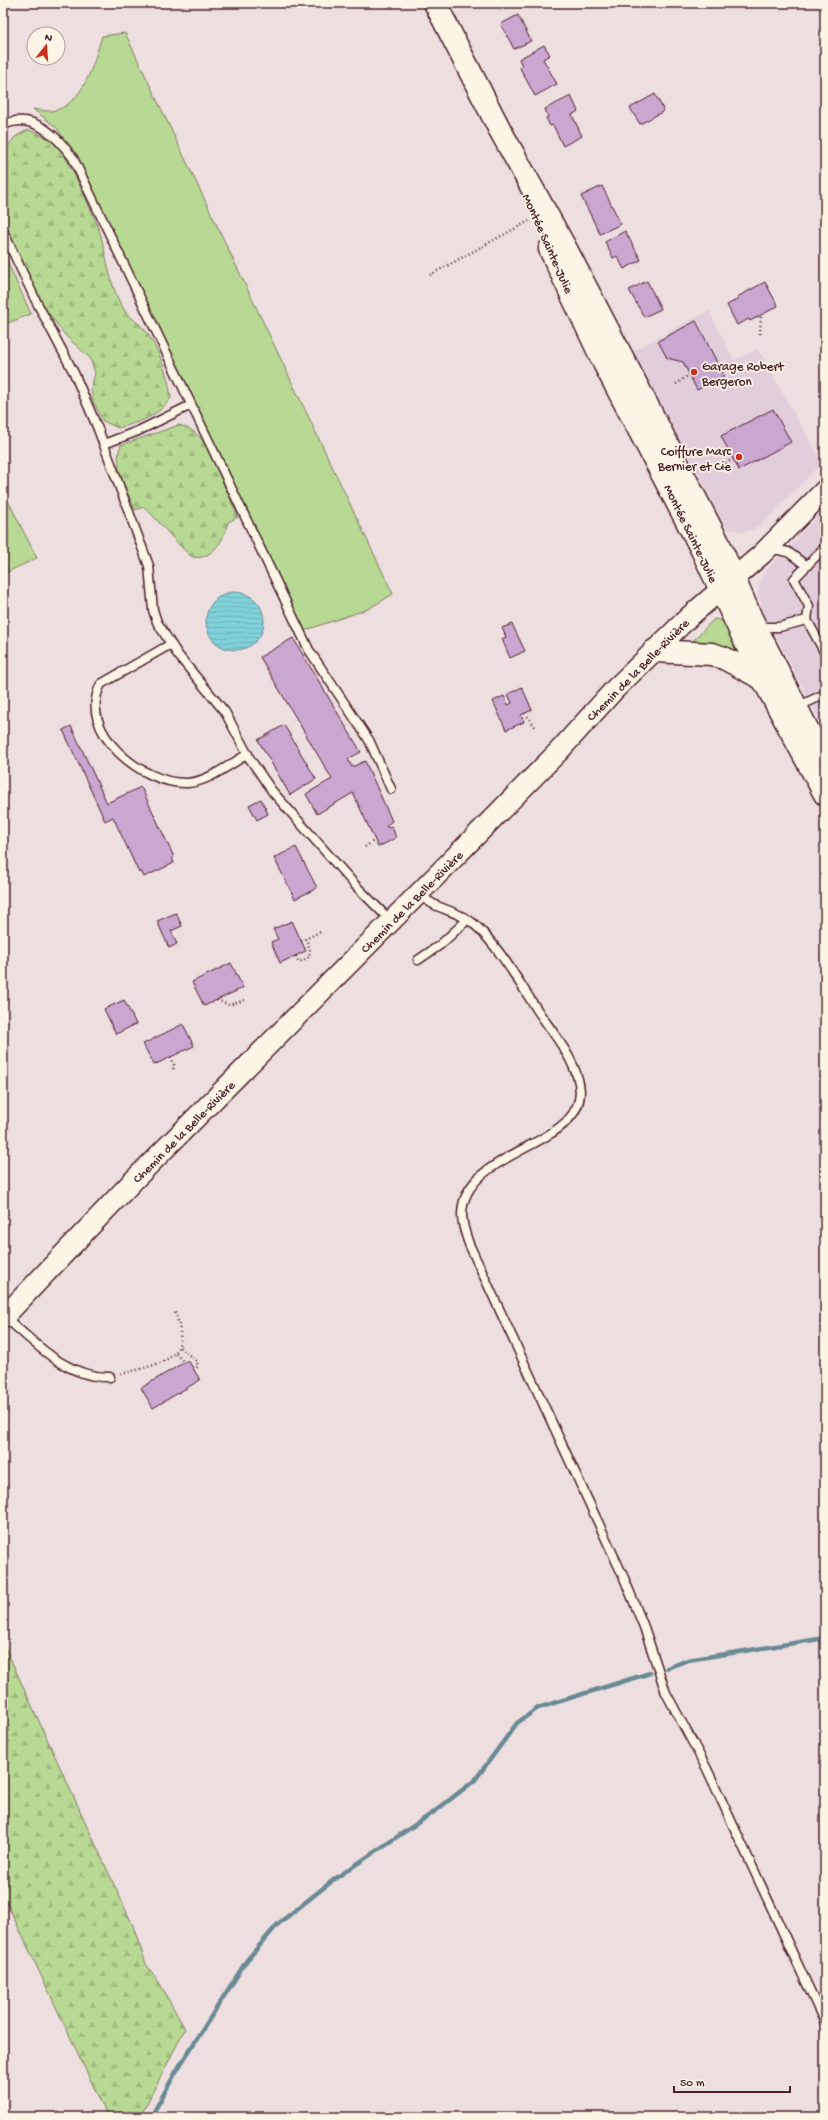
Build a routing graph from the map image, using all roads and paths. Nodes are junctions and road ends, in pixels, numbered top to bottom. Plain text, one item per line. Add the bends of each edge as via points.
1 (435, 3) edge
2 (3, 124) edge
3 (505, 139) junction
4 (537, 217) junction
5 (3, 231) edge
6 (430, 275) dead end
7 (761, 315) dead end
8 (760, 334) dead end
9 (689, 375) dead end
10 (676, 384) dead end
11 (191, 405) junction
12 (104, 444) junction
13 (733, 459) dead end
14 (715, 470) dead end
15 (825, 490) edge
16 (825, 547) edge
17 (768, 548) junction
18 (807, 566) junction
19 (727, 584) junction
20 (807, 620) junction
21 (756, 627) junction
22 (171, 644) junction
23 (654, 651) junction
24 (825, 652) edge
25 (763, 679) junction
26 (825, 694) edge
27 (796, 708) junction
28 (525, 713) dead end
29 (536, 728) dead end
30 (248, 754) junction
31 (825, 764) edge
32 (391, 789) dead end
33 (825, 794) edge
34 (375, 840) dead end
35 (365, 847) dead end
36 (418, 894) junction
37 (467, 920) junction
38 (391, 921) junction
39 (322, 931) dead end
40 (306, 938) junction
41 (302, 941) dead end
42 (296, 956) dead end
43 (418, 960) dead end
44 (217, 1000) dead end
45 (245, 1000) dead end
46 (170, 1057) dead end
47 (173, 1071) dead end
48 (174, 1310) dead end
49 (4, 1318) edge
50 (180, 1347) junction
51 (176, 1354) junction
52 (185, 1363) dead end
53 (194, 1370) dead end
54 (110, 1377) joint
55 (825, 2022) edge

1 - 3 main road, Montée Sainte-Julie
2 - 11 lane via 20,120 42,126 64,145 73,158
3 - 4 main road, Montée Sainte-Julie
3 - 19 main road, Montée Sainte-Julie via 570,256 718,542
4 - 6 path
4 - 19 main road, Montée Sainte-Julie via 605,365 702,550
5 - 12 lane via 74,373
7 - 8 path
9 - 10 path
11 - 12 lane
11 - 32 lane via 309,650 369,740
12 - 22 lane via 149,566 153,610 157,622
13 - 14 path
15 - 17 street, Chemin de la Belle-Rivière
16 - 18 lane
17 - 18 lane via 788,552
17 - 19 street, Chemin de la Belle-Rivière
18 - 20 lane via 794,579 809,606
19 - 21 main road, Montée Sainte-Julie
19 - 23 street, Chemin de la Belle-Rivière
19 - 25 main road, Montée Sainte-Julie
20 - 21 lane via 779,627
20 - 24 lane
21 - 27 main road, Montée Sainte-Julie
22 - 30 lane via 225,712
22 - 30 lane via 101,684 96,694 96,705 101,730 107,739 137,767 175,783 195,782
23 - 25 main road via 718,656
23 - 36 street, Chemin de la Belle-Rivière
25 - 33 main road, Montée Sainte-Julie
26 - 27 lane
27 - 31 main road, Montée Sainte-Julie
28 - 29 path
30 - 38 lane via 272,791 305,830
34 - 35 path
36 - 37 lane via 433,905
36 - 38 street, Chemin de la Belle-Rivière
37 - 43 lane via 440,945
37 - 55 lane via 474,924 500,956 564,1050 580,1090 574,1112 568,1121 544,1138 499,1162 474,1182 468,1191 462,1224 624,1578 666,1693 707,1769
38 - 49 street, Chemin de la Belle-Rivière via 133,1181
39 - 40 path
40 - 41 path
40 - 42 path via 310,949 309,958 298,961
44 - 45 path via 229,1006
46 - 47 path via 174,1065
48 - 50 path via 181,1328
49 - 54 lane via 72,1370 95,1377
50 - 51 path
50 - 53 path via 197,1362 198,1366
51 - 52 path
51 - 54 path via 166,1360

